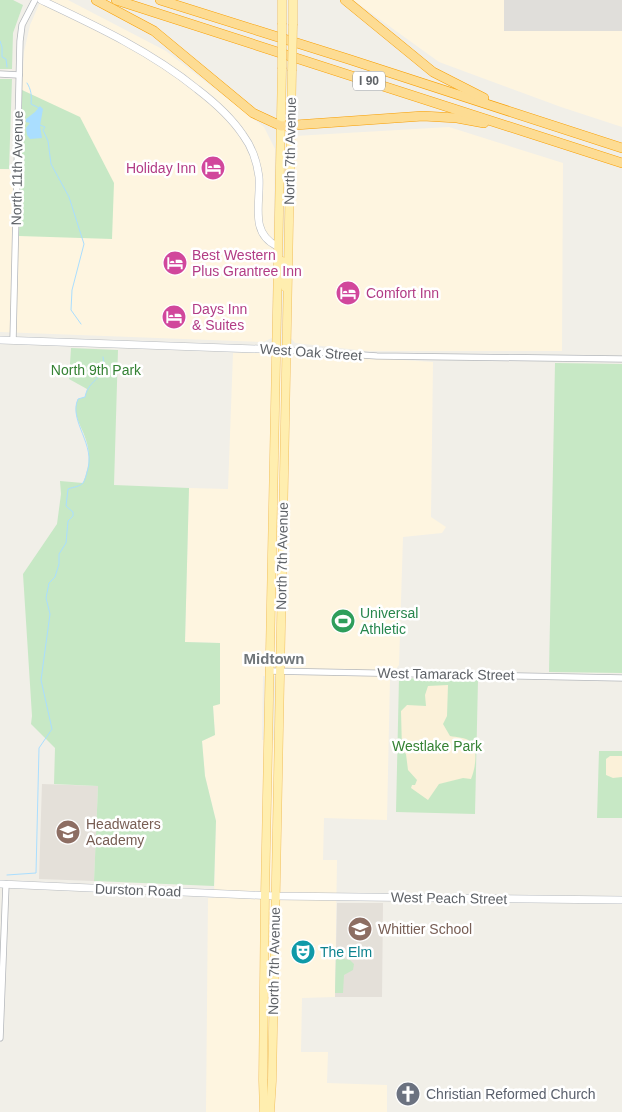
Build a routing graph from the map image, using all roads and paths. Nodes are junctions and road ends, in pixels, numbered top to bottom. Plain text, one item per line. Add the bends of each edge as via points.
1 (35, 0) edge
2 (42, 0) edge
3 (96, 0) edge
4 (116, 0) edge
5 (160, 0) edge
6 (282, 0) edge
7 (293, 0) edge
8 (345, 0) edge
9 (0, 74) edge
10 (19, 75) junction
11 (552, 125) junction
12 (286, 126) junction
13 (554, 140) junction
14 (622, 148) edge
15 (622, 163) edge
16 (279, 180) junction
17 (277, 246) junction
18 (289, 247) junction
19 (288, 299) junction
20 (0, 340) edge
21 (13, 340) junction
22 (275, 349) junction
23 (287, 350) junction
24 (622, 359) edge
25 (269, 671) junction
26 (280, 671) junction
27 (622, 678) edge
28 (3, 884) edge
29 (265, 895) junction
30 (276, 896) junction
31 (622, 900) edge
32 (0, 1038) edge
33 (264, 1112) edge
34 (270, 1112) edge

1 - 10 street, North 11th Avenue via 22,25
2 - 17 main road via 151,55 213,101 249,144 259,178 259,227 264,237
3 - 12 highway via 154,31 253,113
4 - 13 highway, I 90
5 - 11 highway, I 90
6 - 12 main road, North 7th Avenue, bridge
7 - 12 main road, North 7th Avenue, bridge via 292,71
8 - 11 highway via 434,72 472,93
9 - 10 street
10 - 21 street, North 11th Avenue
11 - 14 highway, I 90
12 - 13 highway via 423,116 486,123
12 - 16 main road, North 7th Avenue
12 - 18 main road, North 7th Avenue
13 - 15 highway, I 90
16 - 17 main road, North 7th Avenue
16 - 18 main road via 282,240
17 - 19 main road via 282,253
17 - 22 main road, North 7th Avenue
18 - 19 main road, North 7th Avenue
19 - 23 main road, North 7th Avenue
20 - 21 main road, West Oak Street
21 - 22 main road, West Oak Street
22 - 23 main road, West Oak Street
22 - 25 main road, North 7th Avenue
23 - 24 street, West Oak Street via 377,356
23 - 26 main road, North 7th Avenue
25 - 26 street, West Tamarack Street
25 - 29 main road, North 7th Avenue
26 - 27 street, West Tamarack Street
26 - 30 main road, North 7th Avenue
28 - 29 main road, Durston Road
28 - 32 street
29 - 30 main road, Durston Road
29 - 33 main road, North 7th Avenue
30 - 31 main road, West Peach Street
30 - 34 main road, North 7th Avenue

